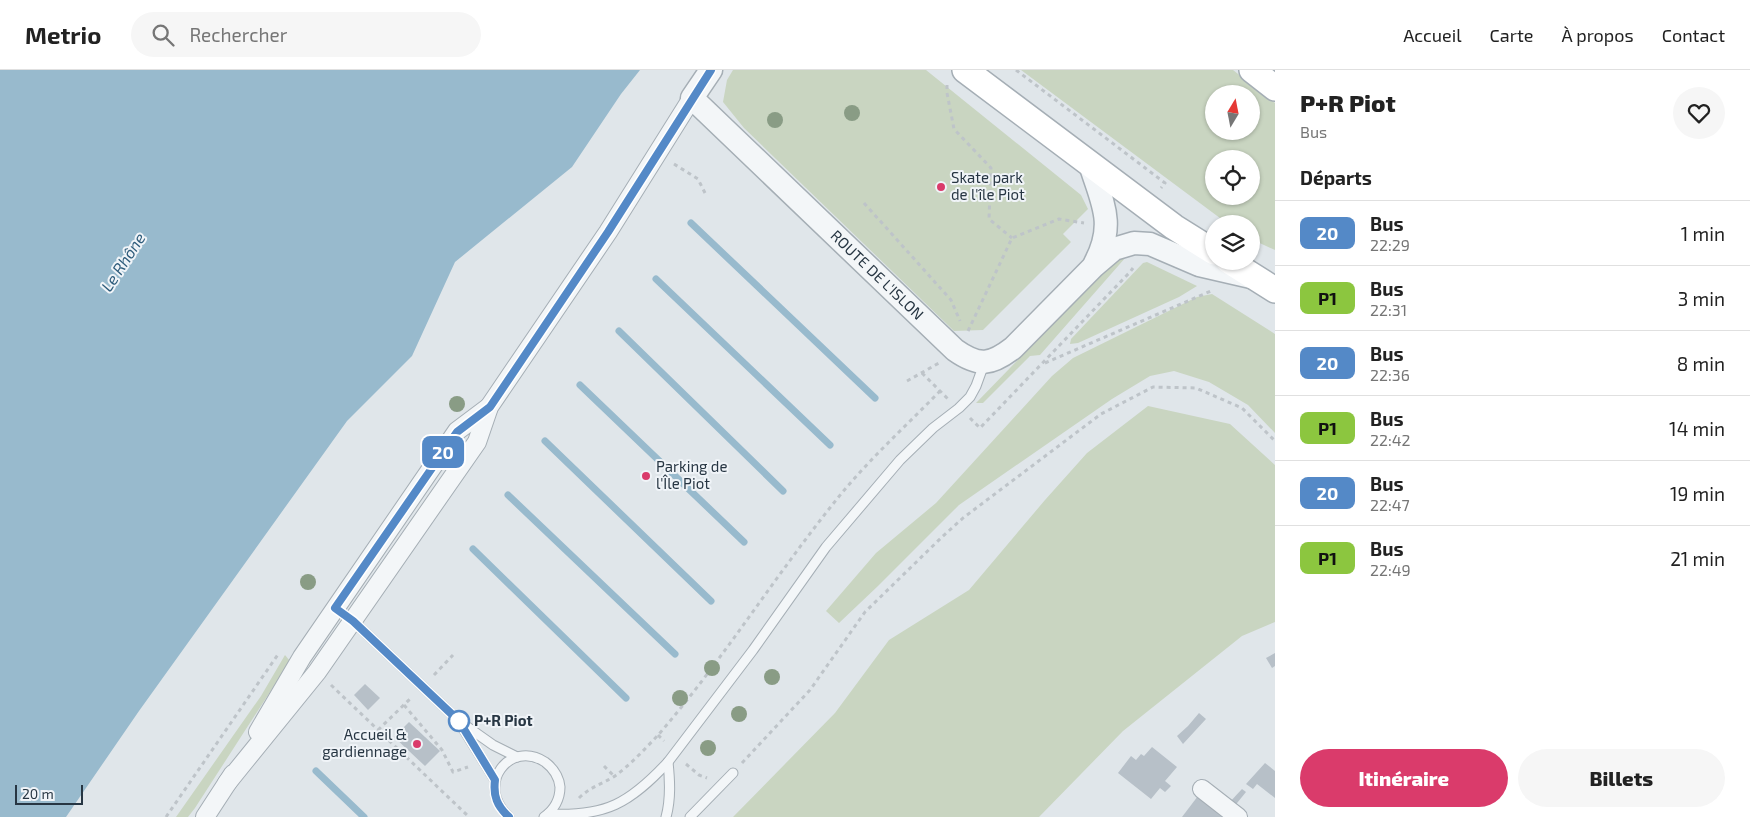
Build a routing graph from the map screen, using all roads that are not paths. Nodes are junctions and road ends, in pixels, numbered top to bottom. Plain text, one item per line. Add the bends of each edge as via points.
1 (711, 70) edge
2 (1252, 70) edge
3 (956, 74) edge
4 (1275, 88) edge
5 (692, 98) junction
6 (1090, 164) junction
7 (1205, 246) edge
8 (1094, 266) junction
9 (1244, 270) edge
10 (1267, 284) edge
11 (985, 362) junction
12 (490, 407) junction
13 (335, 608) junction
14 (353, 621) junction
15 (459, 721) junction
16 (517, 757) junction
17 (668, 762) junction
18 (733, 773) road end
19 (495, 780) junction
20 (227, 783) junction
21 (1202, 789) dead end
22 (546, 816) edge
23 (205, 817) edge
24 (508, 817) edge
25 (666, 817) edge
26 (690, 817) edge
27 (1238, 817) edge

1 - 5 street
2 - 4 main road
3 - 6 main road
5 - 11 street, ROUTE DE L'ISLON via 955,350 968,359
5 - 12 street via 608,232
6 - 7 main road
6 - 8 street via 1105,208 1106,226 1102,250
8 - 10 street via 1114,249 1144,243 1199,265
8 - 11 street via 1014,348
9 - 10 main road
11 - 17 lane via 970,397 900,460 833,539
12 - 13 street via 457,432
12 - 14 street via 477,442
13 - 14 lane
13 - 20 street
14 - 15 lane
14 - 20 street via 317,672
15 - 16 lane via 493,746
15 - 19 lane
16 - 19 lane via 499,770
16 - 22 lane via 540,759 556,774 560,795
17 - 22 lane via 640,791 608,810
17 - 25 lane via 670,797
18 - 26 lane
19 - 24 lane via 496,801
20 - 23 street
21 - 27 street

